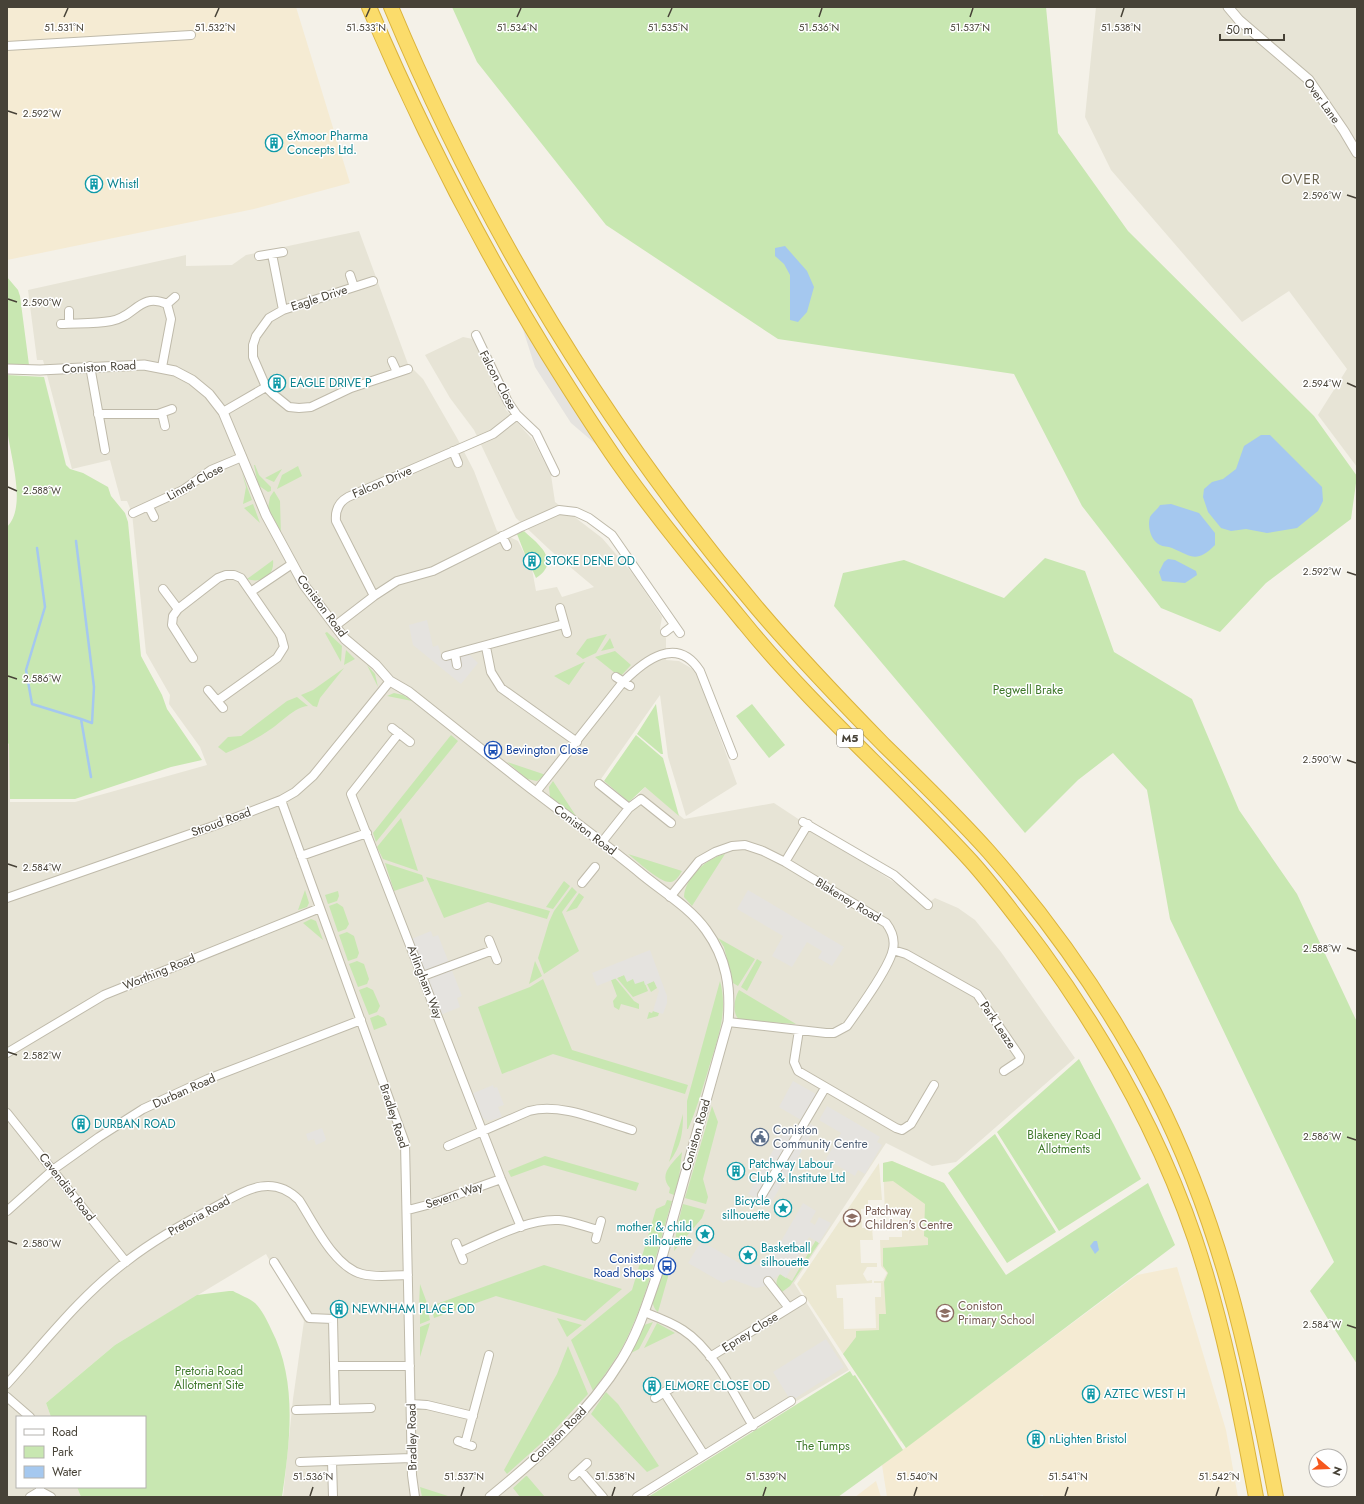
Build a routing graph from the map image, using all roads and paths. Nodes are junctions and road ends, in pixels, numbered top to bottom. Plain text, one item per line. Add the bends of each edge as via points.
1 (369, 7) edge
2 (391, 7) edge
3 (1228, 7) edge
4 (192, 35) dead end
5 (7, 46) edge
6 (1357, 153) edge
7 (283, 252) dead end
8 (272, 254) junction
9 (259, 256) dead end
10 (350, 275) dead end
11 (373, 281) dead end
12 (354, 287) junction
13 (175, 297) dead end
14 (167, 304) junction
15 (283, 310) junction
16 (69, 311) dead end
17 (69, 323) junction
18 (61, 324) dead end
19 (476, 336) dead end
20 (392, 361) dead end
21 (90, 366) junction
22 (162, 367) junction
23 (408, 369) dead end
24 (7, 370) edge
25 (397, 372) junction
26 (266, 387) junction
27 (172, 410) dead end
28 (223, 412) junction
29 (162, 413) junction
30 (98, 414) junction
31 (517, 414) junction
32 (165, 426) dead end
33 (479, 440) joint
34 (105, 450) dead end
35 (453, 451) junction
36 (242, 457) junction
37 (458, 464) dead end
38 (555, 472) dead end
39 (149, 507) junction
40 (133, 514) dead end
41 (154, 517) dead end
42 (502, 536) junction
43 (507, 546) dead end
44 (292, 564) junction
45 (163, 589) dead end
46 (252, 591) junction
47 (374, 596) junction
48 (560, 608) dead end
49 (178, 609) junction
50 (564, 624) junction
51 (674, 625) junction
52 (335, 626) junction
53 (665, 632) dead end
54 (567, 633) dead end
55 (680, 633) dead end
56 (486, 647) junction
57 (455, 654) junction
58 (446, 656) dead end
59 (193, 658) dead end
60 (457, 665) dead end
61 (390, 681) junction
62 (208, 690) dead end
63 (217, 701) junction
64 (223, 708) dead end
65 (392, 728) dead end
66 (399, 733) junction
67 (410, 742) dead end
68 (577, 742) junction
69 (738, 742) dead end
70 (730, 745) junction
71 (733, 755) dead end
72 (599, 784) dead end
73 (536, 792) junction
74 (281, 800) junction
75 (629, 808) junction
76 (671, 823) dead end
77 (367, 833) junction
78 (602, 842) junction
79 (301, 856) junction
80 (785, 862) junction
81 (594, 867) dead end
82 (582, 884) dead end
83 (670, 897) junction
84 (7, 898) edge
85 (926, 900) dead end
86 (320, 908) junction
87 (489, 940) dead end
88 (493, 950) junction
89 (893, 950) junction
90 (497, 960) dead end
91 (423, 976) junction
92 (361, 1020) junction
93 (728, 1022) junction
94 (799, 1030) junction
95 (7, 1053) edge
96 (1004, 1071) dead end
97 (934, 1085) dead end
98 (825, 1088) junction
99 (7, 1113) edge
100 (483, 1130) junction
101 (632, 1130) dead end
102 (448, 1146) dead end
103 (54, 1169) junction
104 (501, 1179) junction
105 (762, 1195) dead end
106 (408, 1210) junction
107 (7, 1211) edge
108 (601, 1221) dead end
109 (521, 1227) junction
110 (598, 1230) junction
111 (596, 1239) dead end
112 (456, 1243) dead end
113 (460, 1252) junction
114 (463, 1260) dead end
115 (126, 1262) junction
116 (274, 1262) dead end
117 (408, 1274) junction
118 (768, 1281) dead end
119 (802, 1300) dead end
120 (789, 1308) junction
121 (644, 1312) junction
122 (489, 1356) dead end
123 (710, 1357) junction
124 (334, 1366) junction
125 (410, 1366) junction
126 (7, 1384) edge
127 (7, 1397) edge
128 (656, 1398) dead end
129 (791, 1401) dead end
130 (411, 1404) junction
131 (371, 1408) dead end
132 (335, 1409) junction
133 (296, 1410) dead end
134 (29, 1416) edge
135 (473, 1416) junction
136 (753, 1426) junction
137 (465, 1443) dead end
138 (704, 1455) junction
139 (412, 1458) junction
140 (332, 1461) junction
141 (300, 1462) dead end
142 (587, 1463) dead end
143 (580, 1470) junction
144 (573, 1476) dead end
145 (40, 1489) edge
146 (30, 1497) edge
147 (52, 1497) edge
148 (333, 1497) edge
149 (415, 1497) edge
150 (490, 1497) edge
151 (603, 1497) edge
152 (637, 1497) edge
153 (1256, 1497) edge
154 (1276, 1497) edge

1 - 153 highway, M5 via 456,194 512,295 619,464 748,628 831,718 974,864 1068,987 1105,1046 1157,1146 1194,1236 1221,1327
2 - 154 highway, M5 via 474,186 528,284 584,376 635,452 759,610 837,697 988,851 1042,916 1125,1040 1176,1138 1212,1226 1237,1309 1258,1398
3 - 6 street, Over Lane via 1238,20 1309,80
4 - 5 street
7 - 8 street
8 - 9 street
8 - 15 street, Eagle Drive
10 - 12 street, Eagle Drive
11 - 12 street, Eagle Drive
12 - 15 street, Eagle Drive
13 - 14 street
14 - 17 street via 150,299 123,317 111,321
14 - 22 street via 171,319
15 - 26 street, Eagle Drive via 269,318 256,336 254,345 254,357
16 - 17 street
17 - 18 street
19 - 31 street, Falcon Close via 476,346
20 - 25 street
21 - 22 street, Coniston Road via 144,364
21 - 24 street, Coniston Road
21 - 30 street
22 - 28 street, Coniston Road via 192,380 209,394
23 - 25 street, Eagle Drive
25 - 26 street, Eagle Drive via 351,388 311,407 289,407
26 - 28 street
27 - 29 street
28 - 36 street, Coniston Road
29 - 30 street
29 - 32 street
30 - 34 street
31 - 33 street, Falcon Close via 493,434
31 - 38 street, Falcon Close via 536,433
33 - 35 street, Falcon Drive
35 - 37 street
35 - 47 street, Falcon Drive via 348,496 340,503 336,511 336,521
36 - 39 street, Linnet Close via 212,470 183,490
36 - 44 street, Coniston Road via 266,515
39 - 40 street, Linnet Close
39 - 41 street
42 - 43 street
42 - 47 street via 433,571 397,581
42 - 51 street via 559,510 576,512 589,518 612,535
44 - 46 street
44 - 52 street, Coniston Road via 304,585
45 - 49 street
46 - 49 street via 242,578 226,574
46 - 63 street via 281,636 284,647 277,658
47 - 52 street
48 - 50 street
49 - 59 street via 173,616 172,625
50 - 54 street
50 - 56 street
51 - 53 street
51 - 55 street
52 - 61 street, Coniston Road via 345,639 376,665
56 - 57 street
56 - 68 street via 491,672 501,688
57 - 58 street
57 - 60 street
61 - 73 street, Coniston Road via 409,692
61 - 74 street, Stroud Road via 313,776
62 - 63 street
63 - 64 street
65 - 66 street
66 - 67 street
66 - 77 street, Arlingham Way via 351,794
68 - 70 street via 623,682 637,668 654,656 664,653 686,656 694,662
68 - 73 street
69 - 70 street
70 - 71 street
72 - 75 street
73 - 78 street, Coniston Road
74 - 79 street, Bradley Road
74 - 84 street, Stroud Road
75 - 76 street via 641,799
75 - 78 street
77 - 79 street
77 - 91 street, Arlingham Way
78 - 83 street, Coniston Road
79 - 86 street, Bradley Road
80 - 83 street, Blakeney Road via 750,846 725,848 699,861
80 - 85 street via 805,823 894,875
80 - 89 street, Blakeney Road via 886,923 891,929
81 - 82 street
83 - 93 street, Coniston Road via 700,923 721,956 730,998
86 - 92 street, Bradley Road
86 - 95 street, Worthing Road via 104,995
87 - 88 street
88 - 90 street
88 - 91 street
89 - 94 street via 880,976 848,1026 834,1033
89 - 96 street, Park Leaze via 938,971 979,997 1020,1056 1019,1061
91 - 100 street, Arlingham Way
92 - 103 street, Durban Road via 208,1079 143,1109
92 - 106 street, Bradley Road via 406,1143
93 - 94 street
93 - 121 street, Coniston Road via 661,1261
94 - 98 street via 795,1067 800,1073
97 - 98 street via 911,1124 902,1130
98 - 105 street
99 - 103 street, Cavendish Road
100 - 101 street via 529,1110 548,1108 564,1110
100 - 102 street
100 - 104 street, Arlingham Way
103 - 107 street, Durban Road
103 - 115 street, Cavendish Road
104 - 106 street, Severn Way
104 - 109 street, Arlingham Way
106 - 117 street, Bradley Road
108 - 110 street
109 - 110 street via 544,1220 560,1220
109 - 113 street
110 - 111 street
112 - 113 street
113 - 114 street
115 - 117 street, Pretoria Road via 164,1236 218,1205 253,1188 269,1185 281,1186 299,1200 331,1250 347,1267 355,1272 374,1276
115 - 126 street, Pretoria Road via 85,1298
116 - 124 street via 309,1318 332,1319
117 - 125 street, Bradley Road
118 - 120 street, Epney Close
119 - 120 street, Epney Close
120 - 123 street, Epney Close
121 - 123 street via 684,1331 699,1343
121 - 150 street, Coniston Road via 621,1360 584,1410 524,1469
122 - 135 street
123 - 136 street
124 - 125 street
124 - 132 street
125 - 130 street, Bradley Road
127 - 134 street
128 - 138 street via 667,1390
129 - 136 street
130 - 135 street via 427,1405
130 - 139 street, Bradley Road
131 - 132 street
132 - 133 street
135 - 137 street
136 - 138 street
138 - 152 street
139 - 140 street
139 - 149 street, Bradley Road
140 - 141 street
140 - 148 street
142 - 143 street
143 - 144 street
143 - 151 street
145 - 146 street
145 - 147 street

